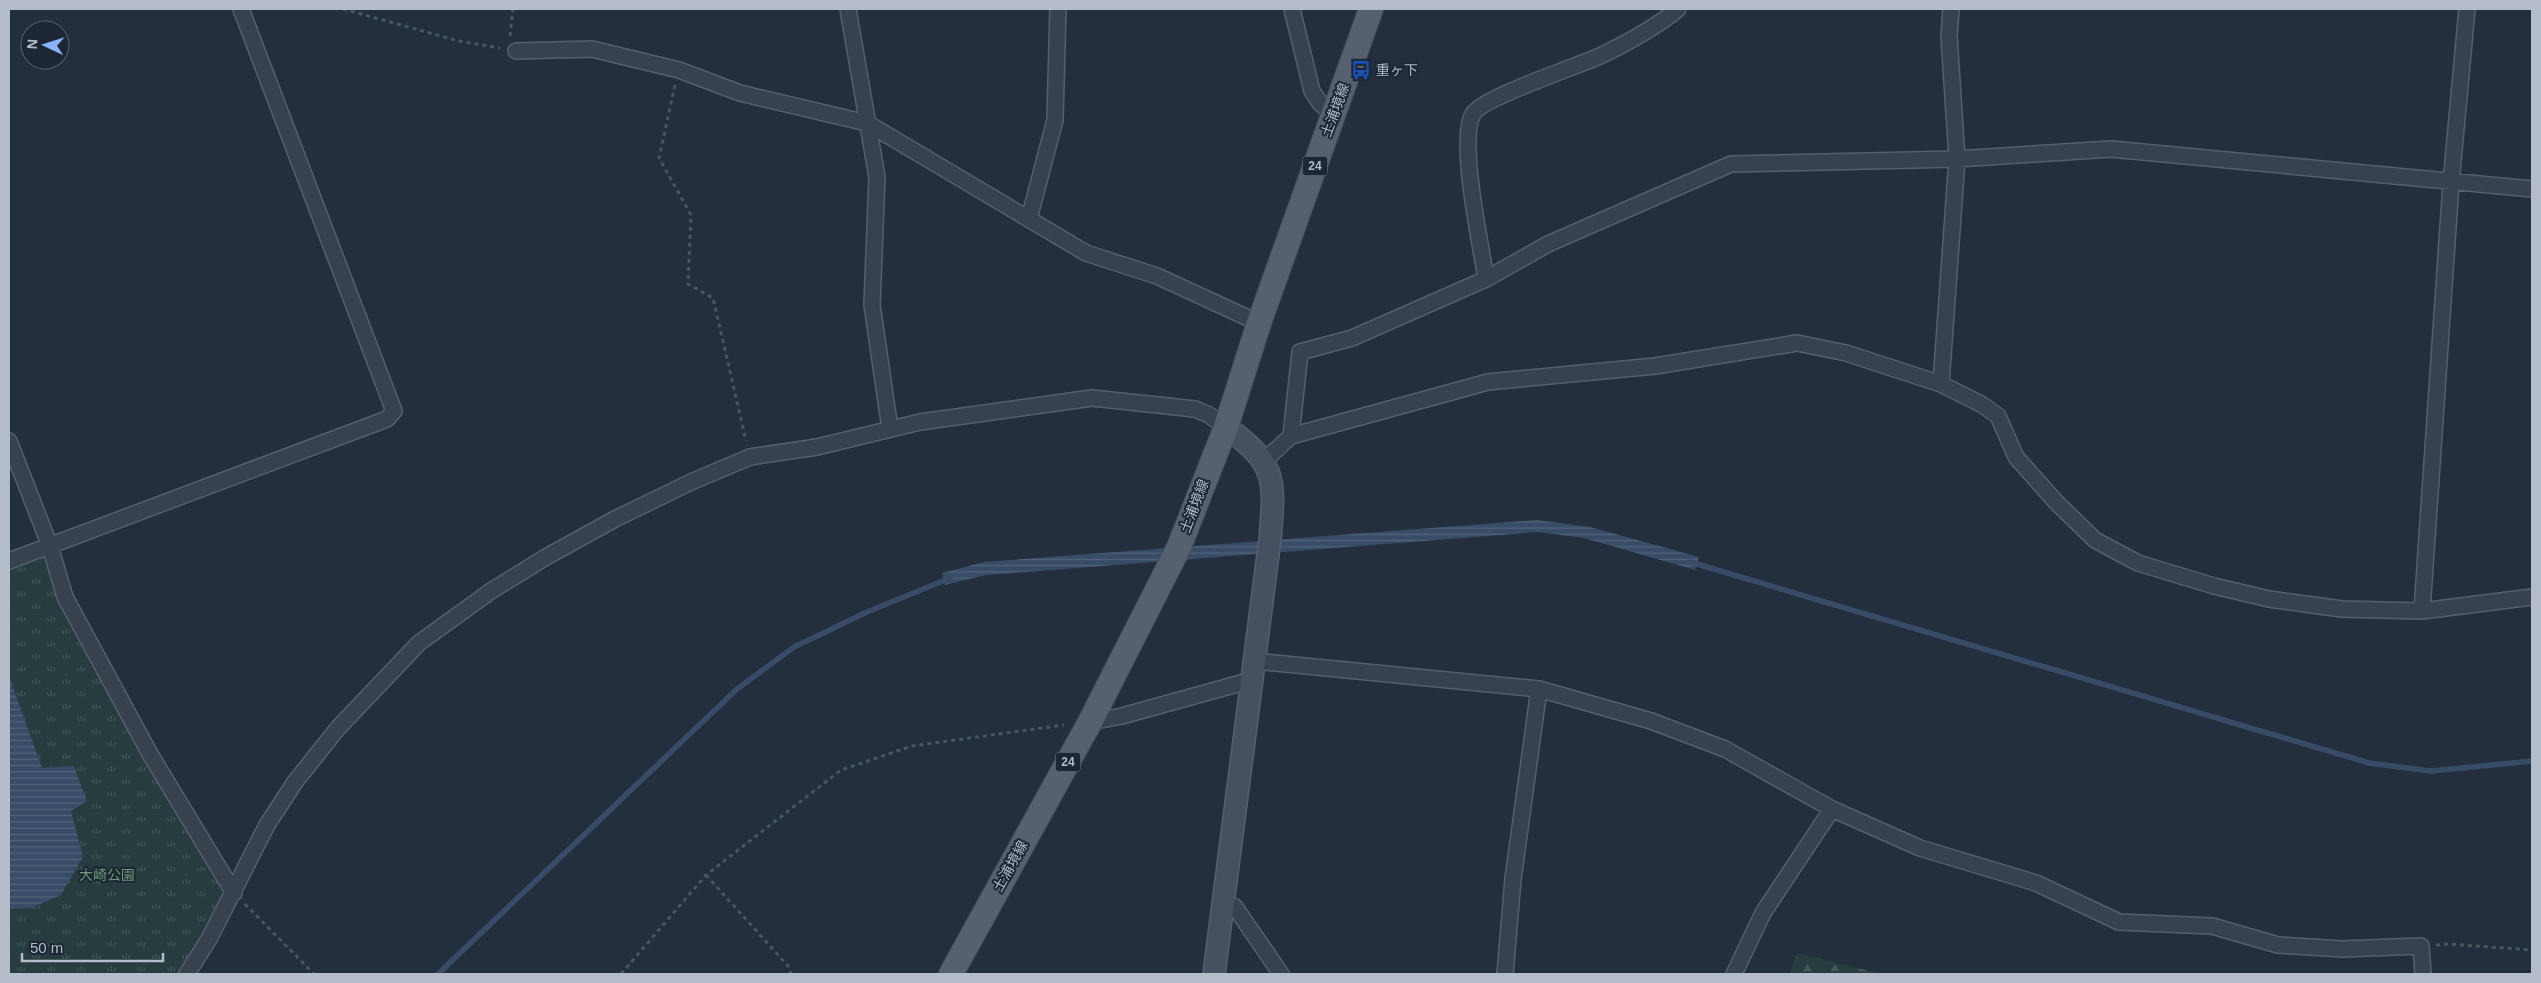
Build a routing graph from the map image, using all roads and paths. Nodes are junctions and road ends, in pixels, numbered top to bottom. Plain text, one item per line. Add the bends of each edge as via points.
1 (241, 9) edge
2 (343, 9) edge
3 (513, 9) edge
4 (848, 9) edge
5 (1058, 9) edge
6 (1292, 9) edge
7 (1371, 9) edge
8 (1678, 9) edge
9 (1951, 9) edge
10 (2468, 9) edge
11 (512, 50) junction
12 (679, 70) junction
13 (1333, 114) junction
14 (867, 123) junction
15 (1957, 159) junction
16 (2451, 183) junction
17 (2532, 189) edge
18 (1030, 219) junction
19 (1486, 279) junction
20 (1259, 323) junction
21 (1941, 384) junction
22 (1226, 427) junction
23 (890, 429) junction
24 (1291, 436) junction
25 (9, 441) edge
26 (750, 458) junction
27 (1264, 461) junction
28 (50, 546) junction
29 (9, 561) edge
30 (2532, 597) edge
31 (2422, 611) junction
32 (1255, 661) junction
33 (1252, 684) junction
34 (1539, 689) junction
35 (1090, 722) junction
36 (1832, 809) junction
37 (706, 875) junction
38 (234, 892) junction
39 (1222, 905) junction
40 (2421, 946) junction
41 (2532, 950) edge
42 (187, 974) edge
43 (314, 974) edge
44 (621, 974) edge
45 (791, 974) edge
46 (951, 974) edge
47 (1214, 974) edge
48 (1281, 974) edge
49 (1505, 974) edge
50 (1734, 974) edge
51 (2423, 974) edge

1 - 28 street via 394,410 387,418
2 - 11 path via 460,41
3 - 11 path
4 - 14 street
5 - 18 street via 1055,120
6 - 13 street via 1312,90 1320,103
7 - 13 main road, 土浦境線 / 24
8 - 19 street via 1660,24 1601,56 1490,101 1474,112 1470,123 1468,166
9 - 15 street via 1949,36
10 - 16 street
11 - 12 street via 592,49
12 - 14 street via 740,93
12 - 26 path via 658,158 691,215 688,284 713,298
13 - 20 main road, 土浦境線 / 24
14 - 18 street
14 - 23 street via 877,177 872,305
15 - 16 street via 2110,149
15 - 19 street via 1731,164 1548,244
15 - 21 street
16 - 17 street
16 - 31 street
18 - 20 street via 1086,253 1157,276
19 - 24 street via 1352,338 1300,352
20 - 22 main road, 土浦境線 / 24
21 - 24 street via 1846,353 1797,343 1655,366 1488,382
21 - 31 street via 1998,416 2016,457 2056,502 2096,540 2138,563 2269,599 2342,609
22 - 23 street via 1195,409 1092,398
22 - 27 street
22 - 35 main road, 土浦境線 / 24 via 1175,554
23 - 26 street via 817,447
24 - 27 street
25 - 28 street
26 - 38 street via 691,482 546,557 491,591 419,643 338,728 294,782 267,825
27 - 32 street via 1271,478 1273,501
28 - 29 street
28 - 38 street via 64,597 150,754
30 - 31 street
32 - 33 street
32 - 34 street
33 - 35 street via 1240,684
33 - 39 street
34 - 36 street via 1651,721 1724,749
34 - 49 street via 1513,879
35 - 37 path via 912,746 841,770
35 - 46 main road, 土浦境線 / 24
36 - 40 street via 1920,848 2036,883 2118,922 2212,926 2278,945 2342,949
36 - 50 street via 1764,913
37 - 44 path
37 - 45 path via 788,966
38 - 42 street via 210,939
38 - 43 path
39 - 47 street
39 - 48 street via 1235,906
40 - 41 path via 2448,944
40 - 51 street

